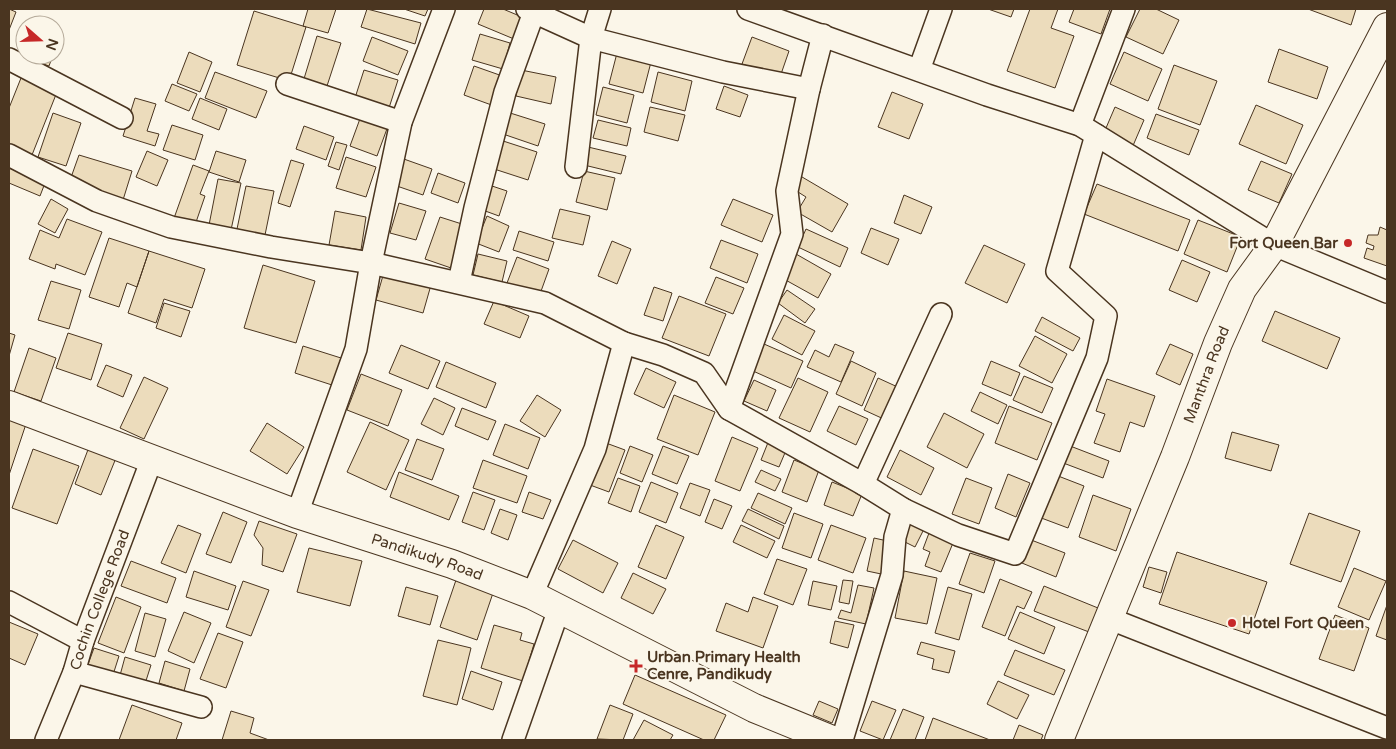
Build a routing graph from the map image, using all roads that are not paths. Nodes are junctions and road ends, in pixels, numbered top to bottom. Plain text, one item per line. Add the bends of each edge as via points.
1 (444, 9) edge
2 (600, 9) edge
3 (748, 9) edge
4 (941, 9) edge
5 (1124, 9) edge
6 (530, 10) edge
7 (1387, 27) edge
8 (823, 35) junction
9 (591, 38) junction
10 (9, 59) edge
11 (919, 70) junction
12 (287, 84) dead end
13 (808, 89) junction
14 (122, 118) dead end
15 (401, 122) junction
16 (1088, 130) junction
17 (9, 155) edge
18 (576, 167) dead end
19 (1274, 245) junction
20 (370, 263) junction
21 (459, 282) junction
22 (1387, 292) edge
23 (942, 314) dead end
24 (624, 343) junction
25 (9, 405) edge
26 (729, 409) junction
27 (152, 459) junction
28 (863, 484) junction
29 (903, 509) junction
30 (297, 514) junction
31 (532, 595) junction
32 (9, 602) edge
33 (559, 609) junction
34 (1108, 618) junction
35 (82, 641) junction
36 (74, 672) junction
37 (201, 707) dead end
38 (1387, 728) edge
39 (46, 740) edge
40 (513, 740) edge
41 (832, 740) edge
42 (842, 740) edge
43 (1059, 740) edge

1 - 15 street
2 - 9 street
3 - 8 street
4 - 11 street
5 - 16 street
6 - 9 street
6 - 21 street via 505,92
7 - 19 street, Manthra Road
8 - 11 street
8 - 13 street
9 - 13 street via 724,72
9 - 18 street
10 - 14 street
11 - 16 street
12 - 15 street
13 - 26 street via 787,191 792,234
15 - 20 street
16 - 19 street
16 - 29 street via 1057,271 1106,316 1097,358 1015,554 958,535
17 - 20 street via 97,201 171,227
19 - 22 street
19 - 34 street, Manthra Road via 1242,289
20 - 21 street
20 - 30 street via 356,349
21 - 24 street via 545,303
23 - 28 street
24 - 26 street via 704,373
24 - 31 street via 595,449
25 - 27 street, Pandikudy Road
26 - 28 street
27 - 30 street, Pandikudy Road
27 - 35 street, Cochin College Road
28 - 29 street
29 - 42 street via 895,537 892,575
30 - 31 street, Pandikudy Road via 452,564
31 - 33 street, Pandikudy Road
32 - 35 street
33 - 40 street
33 - 41 street, Pandikudy Road via 754,708
34 - 38 street
34 - 43 street, Manthra Road
35 - 36 street, Cochin College Road
36 - 37 street
36 - 39 street, Cochin College Road

